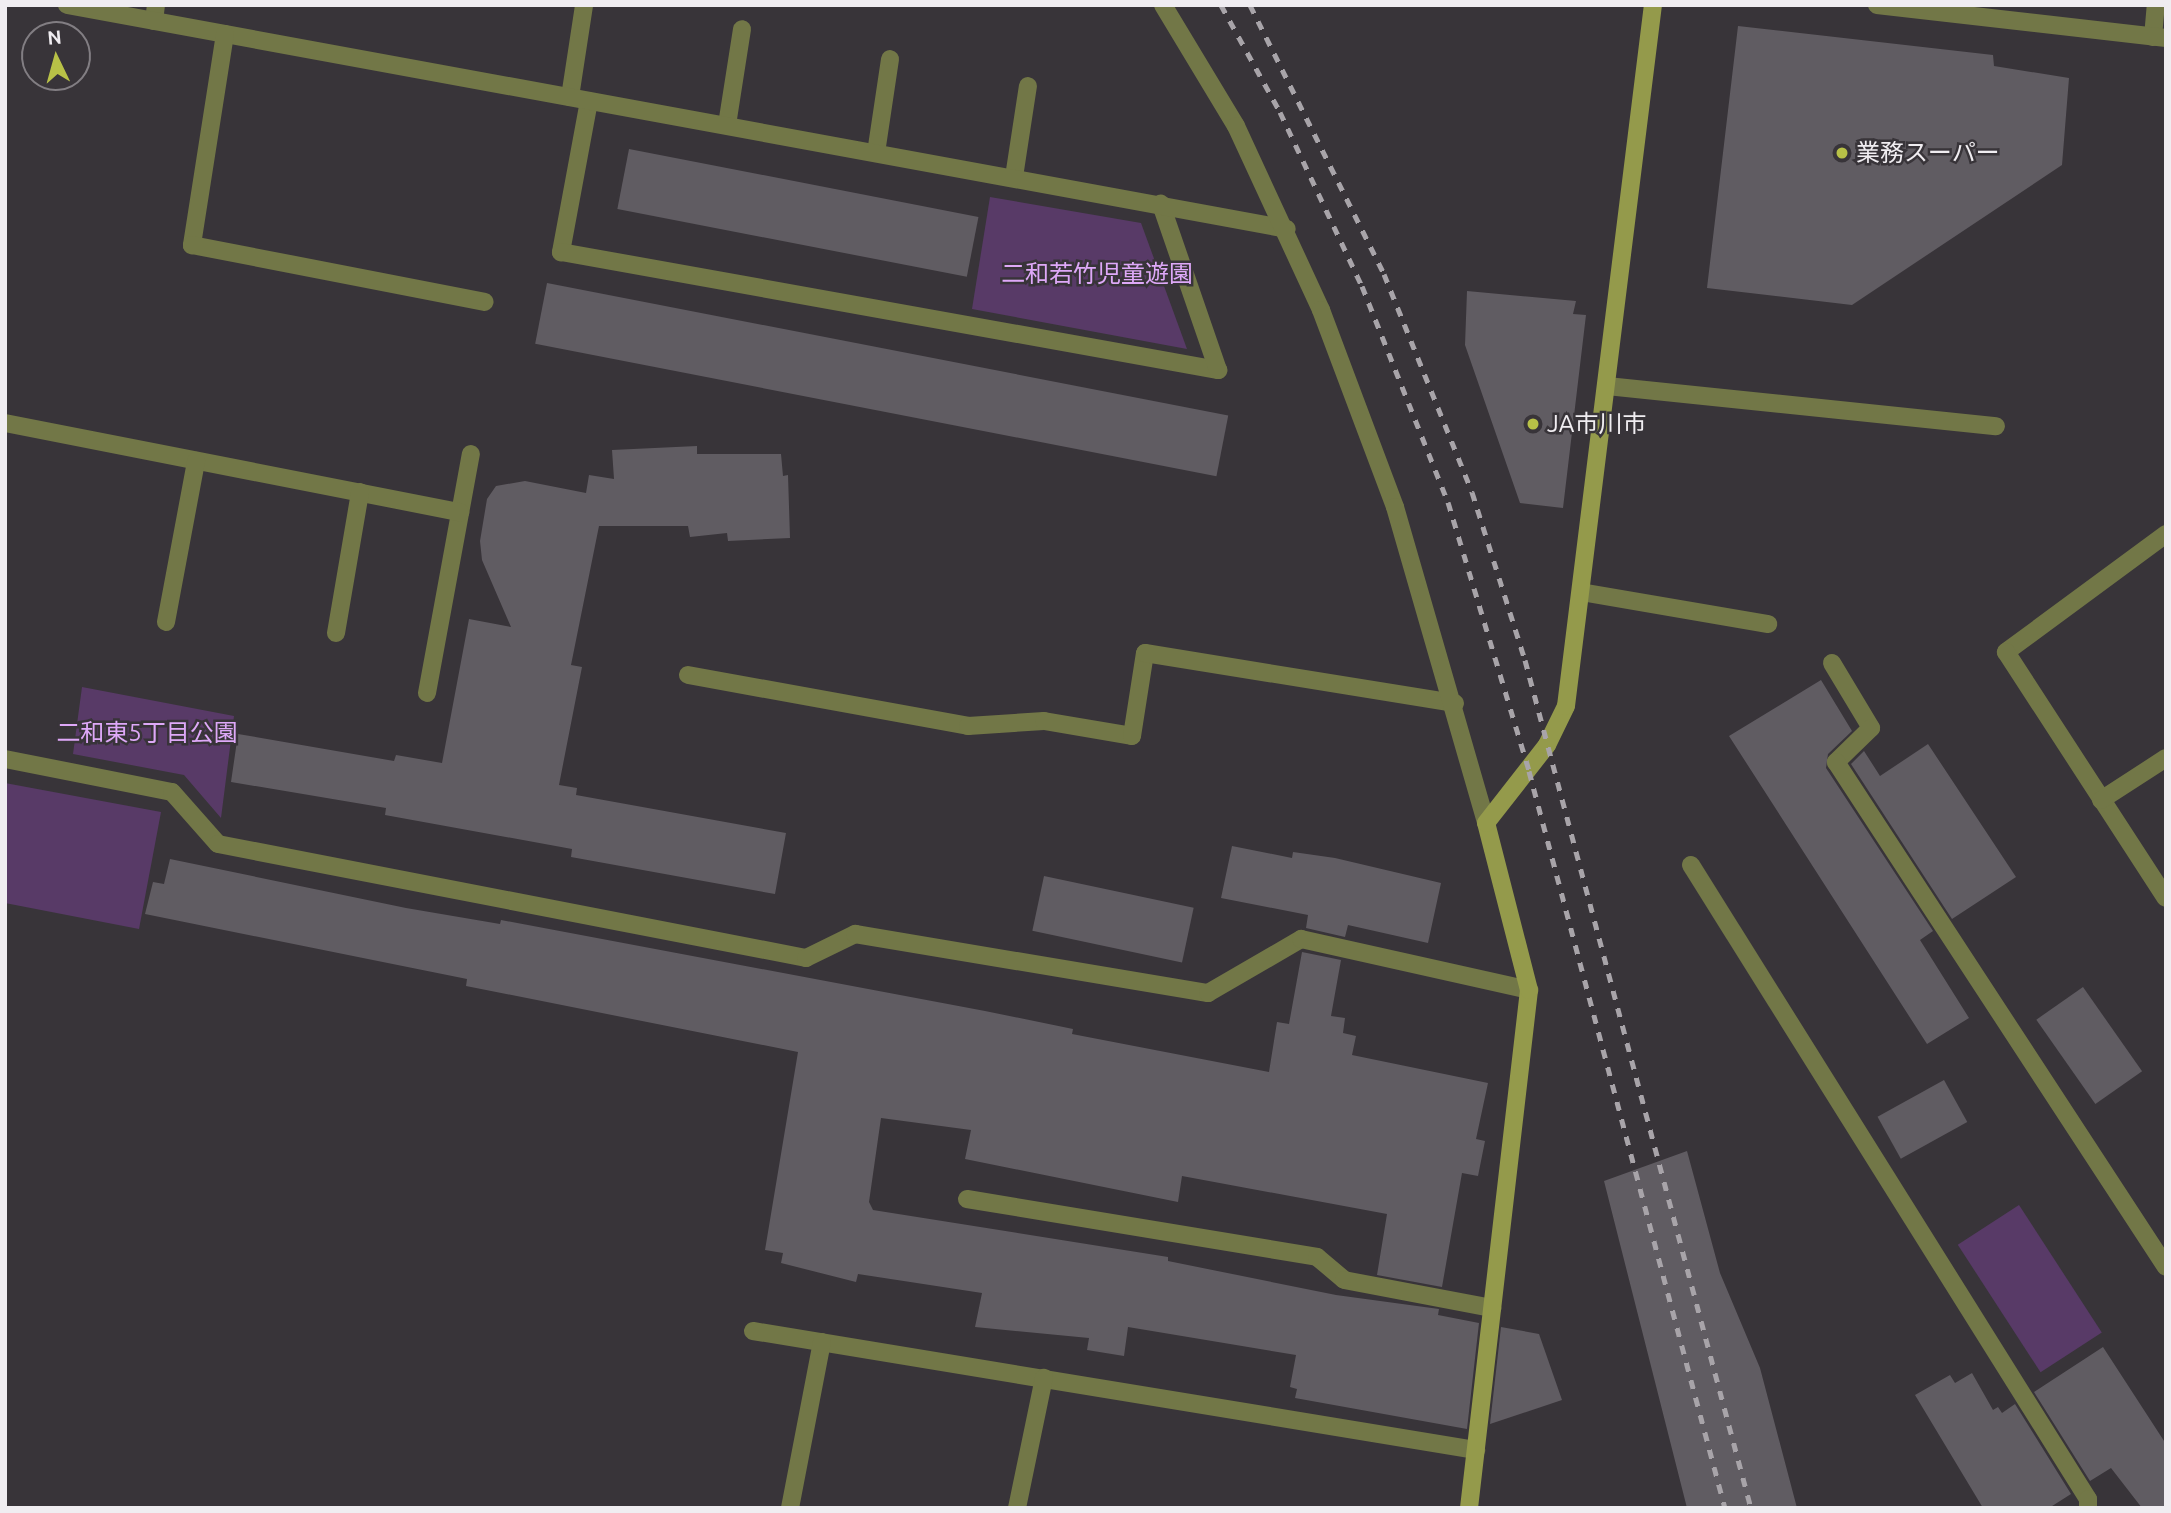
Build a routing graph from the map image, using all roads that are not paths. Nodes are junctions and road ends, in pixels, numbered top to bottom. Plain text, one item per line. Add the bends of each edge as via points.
1 (67, 5) edge
2 (584, 5) edge
3 (1163, 5) edge
4 (1653, 5) edge
5 (1877, 5) edge
6 (2156, 5) edge
7 (1999, 12) edge
8 (155, 13) edge
9 (742, 29) dead end
10 (225, 34) junction
11 (2160, 37) edge
12 (890, 59) dead end
13 (1028, 86) dead end
14 (570, 97) junction
15 (589, 101) junction
16 (727, 125) junction
17 (876, 153) junction
18 (1014, 177) junction
19 (1161, 204) junction
20 (1287, 229) junction
21 (485, 302) dead end
22 (1607, 386) junction
23 (5, 423) edge
24 (1996, 426) dead end
25 (471, 454) dead end
26 (196, 461) junction
27 (360, 492) junction
28 (460, 512) junction
29 (2166, 534) edge
30 (1581, 592) junction
31 (166, 622) dead end
32 (1768, 625) dead end
33 (336, 632) dead end
34 (1832, 663) dead end
35 (688, 674) dead end
36 (427, 693) dead end
37 (1455, 703) junction
38 (2166, 758) edge
39 (5, 759) edge
40 (2101, 800) junction
41 (1486, 823) junction
42 (1691, 865) dead end
43 (2166, 898) edge
44 (1529, 990) junction
45 (967, 1199) dead end
46 (2166, 1267) edge
47 (1492, 1308) junction
48 (753, 1331) dead end
49 (822, 1342) junction
50 (1044, 1378) junction
51 (1476, 1450) junction
52 (790, 1508) edge
53 (1017, 1508) edge
54 (1469, 1508) edge
55 (2088, 1508) edge

1 - 8 street
2 - 14 street
3 - 20 street via 1236,126
4 - 22 street
5 - 7 street
6 - 11 street
7 - 11 street
8 - 10 street
9 - 16 street
10 - 14 street
10 - 21 street via 192,245
12 - 17 street
13 - 18 street
14 - 15 street
15 - 16 street
15 - 19 street via 561,252 1218,370
16 - 17 street
17 - 18 street
18 - 19 street
19 - 20 street
20 - 37 street via 1395,507
22 - 24 street
22 - 30 street
23 - 26 street
25 - 28 street
26 - 27 street
26 - 31 street
27 - 28 street
27 - 33 street
28 - 36 street
29 - 40 street via 2006,652
30 - 32 street
30 - 41 street via 1566,705 1547,745
34 - 46 street via 1871,728 1836,762
35 - 37 street via 968,726 1044,721 1132,736 1145,653
37 - 41 street
38 - 40 street
39 - 44 street via 172,792 218,844 806,958 855,934 1208,993 1301,939
40 - 43 street
41 - 44 street
42 - 55 street via 2088,1499
44 - 47 street
45 - 47 street via 1317,1257 1344,1280
47 - 51 street
48 - 49 street
49 - 50 street
49 - 52 street
50 - 51 street
50 - 53 street
51 - 54 street

